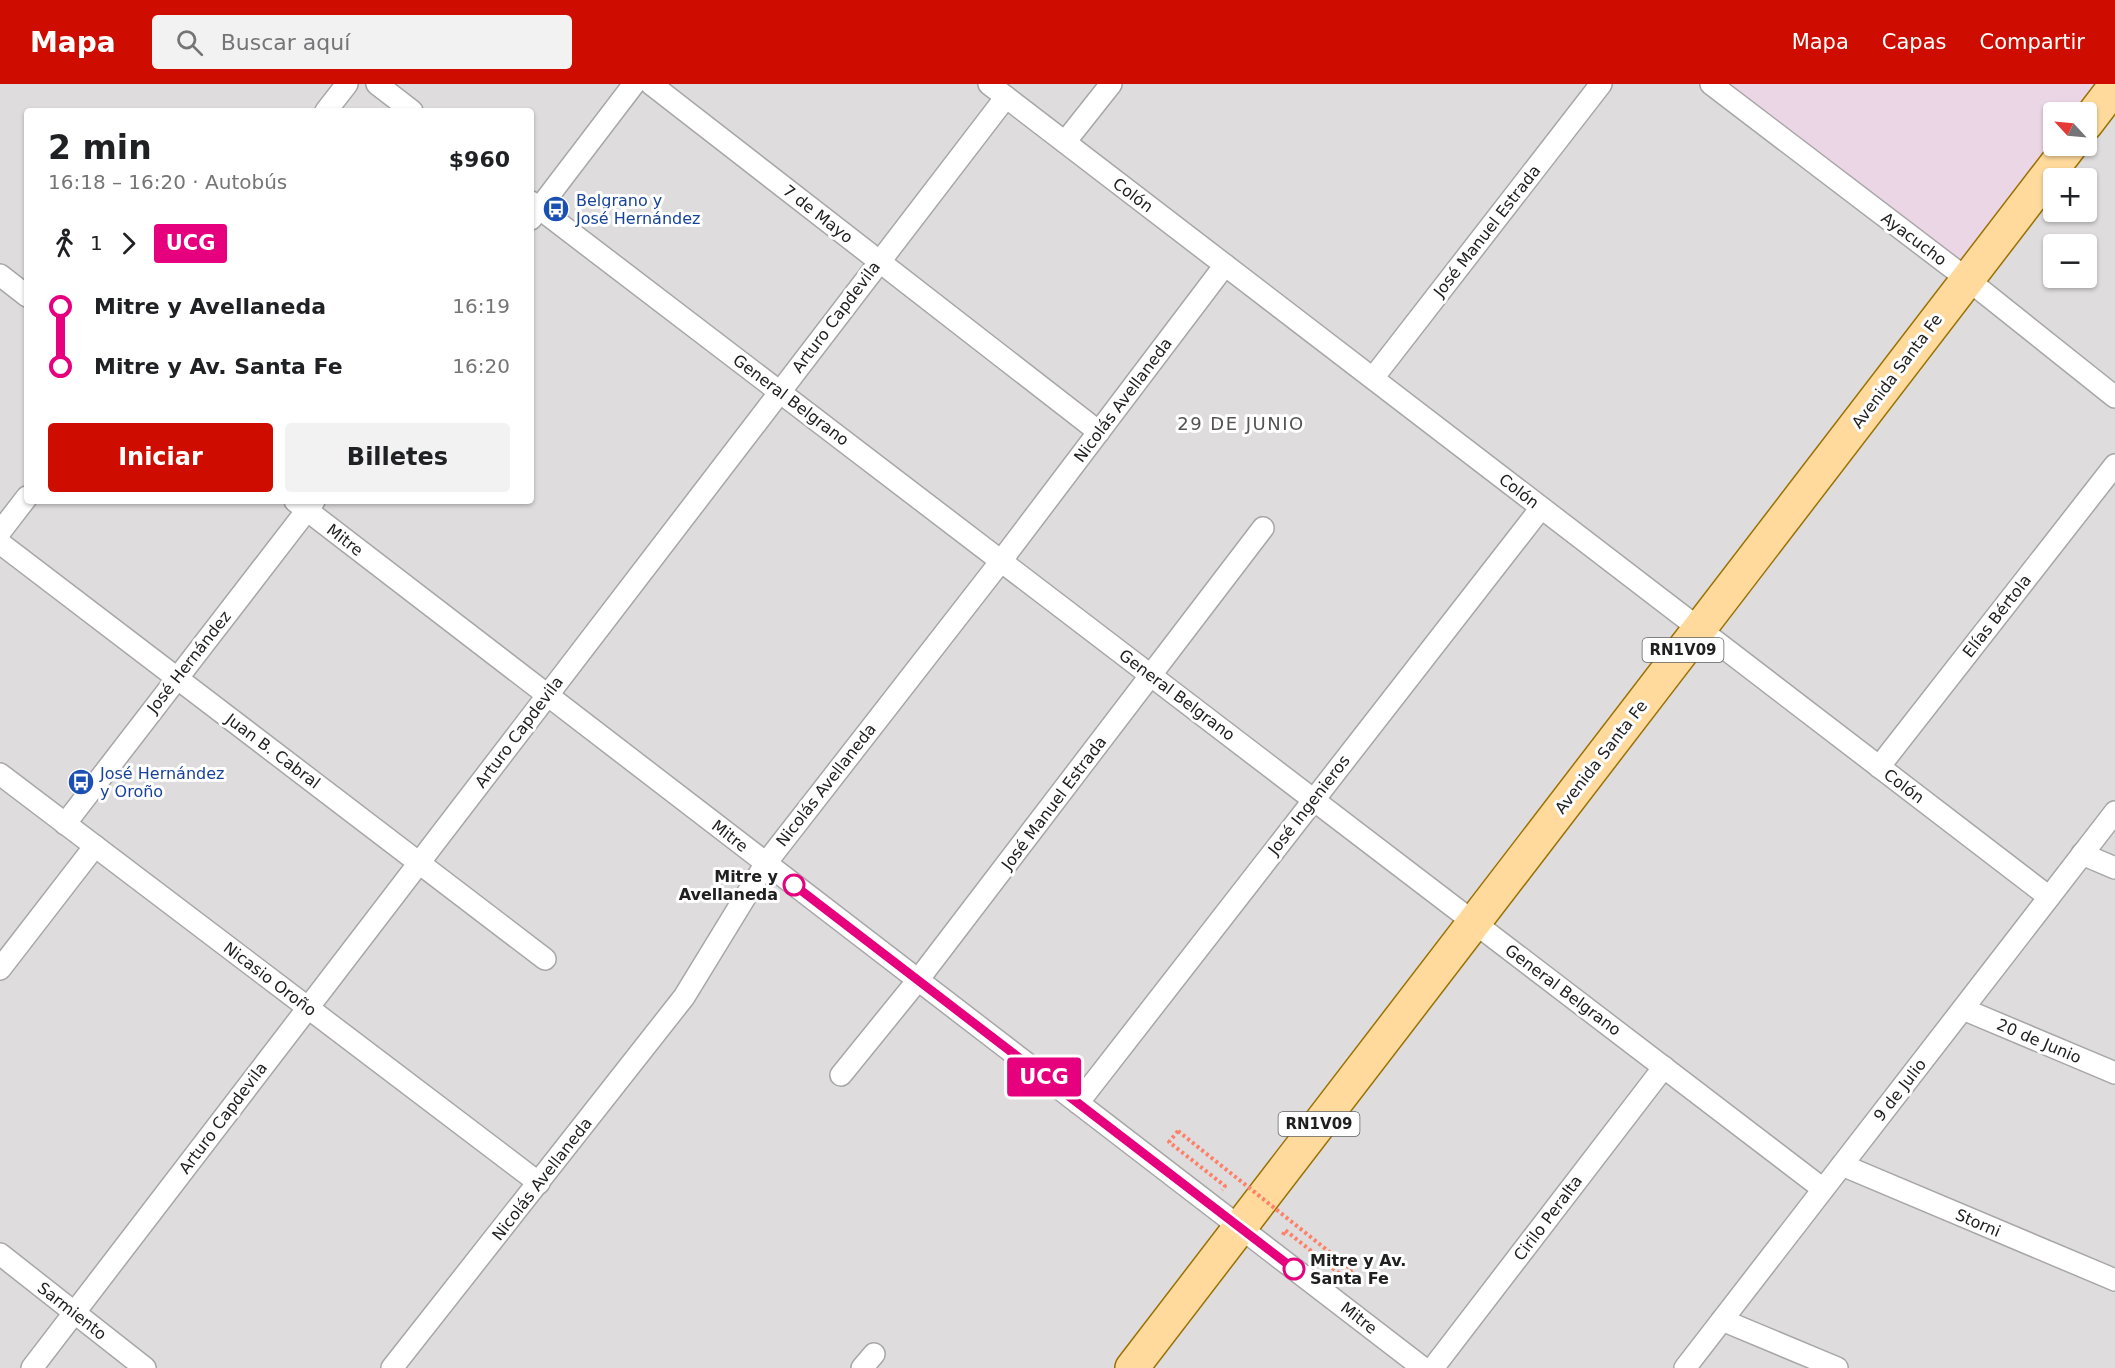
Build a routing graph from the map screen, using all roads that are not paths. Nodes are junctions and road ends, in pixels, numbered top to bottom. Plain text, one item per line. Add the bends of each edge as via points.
1 (347, 84) edge
2 (377, 84) edge
3 (634, 84) edge
4 (651, 84) edge
5 (989, 84) edge
6 (1111, 84) edge
7 (1601, 84) edge
8 (1711, 84) edge
9 (2115, 86) edge
10 (1006, 97) junction
11 (328, 108) edge
12 (408, 108) edge
13 (2097, 109) edge
14 (1065, 142) junction
15 (2062, 156) edge
16 (534, 210) edge
17 (879, 261) junction
18 (1225, 265) junction
19 (0, 275) edge
20 (1967, 279) junction
21 (24, 294) edge
22 (1373, 378) junction
23 (779, 391) junction
24 (2115, 397) edge
25 (1099, 432) junction
26 (2115, 465) edge
27 (24, 501) edge
28 (305, 504) edge
29 (1541, 508) junction
30 (1263, 528) dead end
31 (0, 532) edge
32 (0, 543) edge
33 (1001, 561) junction
34 (1699, 629) junction
35 (1151, 676) junction
36 (177, 678) junction
37 (547, 695) junction
38 (1879, 766) junction
39 (0, 774) edge
40 (1313, 799) junction
41 (2115, 812) edge
42 (65, 824) junction
43 (94, 846) junction
44 (2082, 854) junction
45 (419, 862) junction
46 (765, 863) junction
47 (2115, 868) edge
48 (2049, 897) junction
49 (1474, 922) junction
50 (545, 959) dead end
51 (0, 969) edge
52 (918, 980) junction
53 (308, 1007) junction
54 (1963, 1009) junction
55 (1664, 1067) junction
56 (2115, 1073) edge
57 (842, 1075) dead end
58 (1078, 1103) junction
59 (1842, 1165) junction
60 (539, 1184) junction
61 (1823, 1189) junction
62 (1240, 1227) junction
63 (0, 1254) edge
64 (2115, 1280) edge
65 (74, 1313) junction
66 (1722, 1320) junction
67 (32, 1368) edge
68 (145, 1368) edge
69 (392, 1368) edge
70 (1132, 1368) edge
71 (1424, 1368) edge
72 (1433, 1368) edge
73 (1684, 1368) edge
74 (1837, 1368) edge

1 - 11 street
2 - 12 street
3 - 16 street
4 - 17 street, 7 de Mayo
5 - 10 street, Colón
6 - 14 street
7 - 22 street, José Manuel Estrada
8 - 20 street, Ayacucho
9 - 13 main road
10 - 14 street, Colón
10 - 17 street, Arturo Capdevila
14 - 18 street, Colón
15 - 20 main road, Avenida Santa Fe / RN1V09
16 - 23 street, General Belgrano
17 - 23 street, Arturo Capdevila
17 - 25 street, 7 de Mayo
18 - 22 street, Colón
18 - 25 street, Nicolás Avellaneda
19 - 21 street
20 - 24 street, Ayacucho
20 - 34 main road, Avenida Santa Fe / RN1V09
22 - 29 street, Colón
23 - 33 street, General Belgrano
23 - 37 street, Arturo Capdevila
25 - 33 street, Nicolás Avellaneda
26 - 38 street, Elías Bértola
27 - 31 street
28 - 36 street, José Hernández
28 - 37 street, Mitre
29 - 34 street, Colón
29 - 40 street, José Ingenieros
30 - 35 street, José Manuel Estrada
32 - 36 street, Juan B. Cabral
33 - 35 street, General Belgrano
33 - 46 street, Nicolás Avellaneda
34 - 38 street, Colón
34 - 49 main road, Avenida Santa Fe / RN1V09
35 - 40 street, General Belgrano
35 - 52 street, José Manuel Estrada
36 - 42 street, José Hernández
36 - 45 street, Juan B. Cabral
37 - 45 street, Arturo Capdevila
37 - 46 street, Mitre
38 - 48 street, Colón
39 - 42 street, Nicasio Oroño
40 - 49 street, General Belgrano
40 - 58 street, José Ingenieros
41 - 44 street, 9 de Julio
42 - 43 street, Nicasio Oroño
43 - 51 street
43 - 53 street, Nicasio Oroño
44 - 47 street
44 - 48 street, 9 de Julio
45 - 50 street, Juan B. Cabral
45 - 53 street, Arturo Capdevila
46 - 52 street, Mitre
46 - 60 street, Nicolás Avellaneda via 684,997
48 - 54 street, 9 de Julio
49 - 55 street, General Belgrano
49 - 62 main road, Avenida Santa Fe / RN1V09
52 - 57 street, José Manuel Estrada
52 - 58 street, Mitre
53 - 60 street, Nicasio Oroño
53 - 65 street, Arturo Capdevila
54 - 56 street, 20 de Junio
54 - 59 street, 9 de Julio
55 - 61 street, General Belgrano
55 - 72 street, Cirilo Peralta
58 - 62 street, Mitre
59 - 61 street, 9 de Julio
59 - 64 street, Storni
60 - 69 street, Nicolás Avellaneda
61 - 66 street, 9 de Julio
62 - 70 main road, Avenida Santa Fe / RN1V09
62 - 71 street, Mitre
63 - 65 street, Sarmiento
65 - 67 street, Arturo Capdevila
65 - 68 street, Sarmiento
66 - 73 street, 9 de Julio
66 - 74 street

